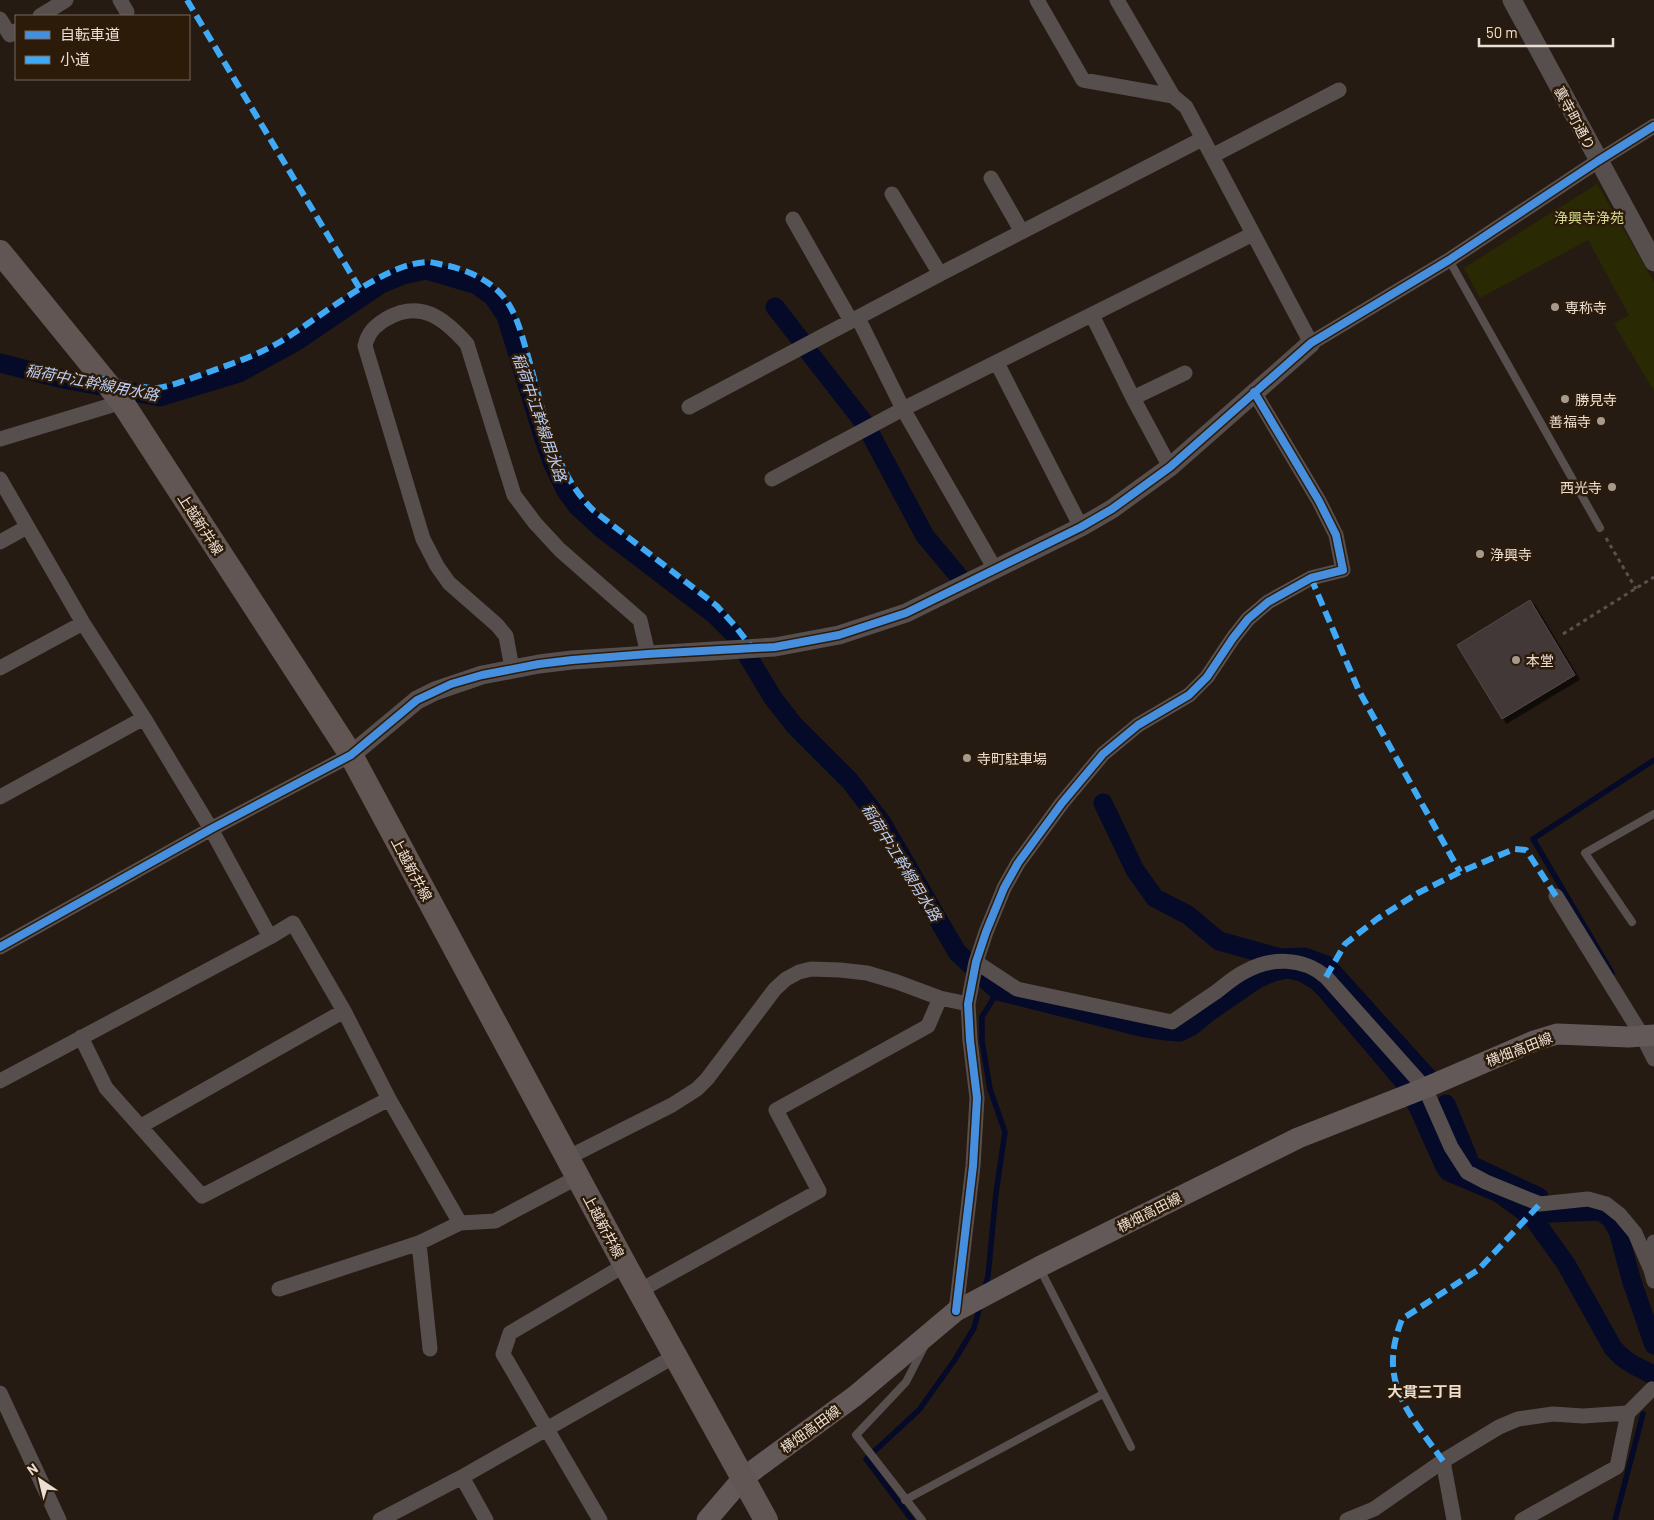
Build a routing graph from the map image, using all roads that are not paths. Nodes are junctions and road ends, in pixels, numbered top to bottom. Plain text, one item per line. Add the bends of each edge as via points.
1 (66, 0) edge
2 (1037, 0) edge
3 (1118, 0) edge
4 (1512, 0) edge
5 (42, 15) edge
6 (0, 19) edge
7 (15, 32) edge
8 (1339, 90) dead end
9 (1173, 96) junction
10 (1654, 126) edge
11 (1202, 139) junction
12 (1212, 156) junction
13 (1598, 161) junction
14 (991, 178) dead end
15 (892, 194) dead end
16 (793, 219) dead end
17 (1022, 232) junction
18 (1253, 234) junction
19 (0, 252) edge
20 (1449, 260) junction
21 (1654, 262) edge
22 (940, 274) junction
23 (1092, 315) junction
24 (855, 320) junction
25 (1311, 343) junction
26 (997, 363) junction
27 (1185, 373) dead end
28 (1254, 392) junction
29 (1133, 398) junction
30 (122, 402) junction
31 (689, 407) dead end
32 (903, 409) junction
33 (2, 436) edge
34 (1170, 467) junction
35 (0, 479) edge
36 (772, 479) dead end
37 (27, 527) junction
38 (1081, 527) junction
39 (1600, 528) road end
40 (0, 542) edge
41 (995, 569) junction
42 (83, 623) junction
43 (648, 654) junction
44 (0, 668) edge
45 (512, 668) junction
46 (144, 718) junction
47 (351, 754) junction
48 (0, 797) edge
49 (1654, 814) edge
50 (212, 829) junction
51 (1556, 896) dead end
52 (1632, 922) dead end
53 (270, 937) junction
54 (0, 947) edge
55 (976, 962) junction
56 (940, 998) junction
57 (968, 1004) junction
58 (344, 1011) junction
59 (1649, 1036) edge
60 (80, 1037) junction
61 (1654, 1059) edge
62 (0, 1081) edge
63 (1424, 1088) junction
64 (389, 1100) junction
65 (141, 1126) junction
66 (572, 1168) junction
67 (460, 1223) junction
68 (1654, 1242) edge
69 (419, 1243) junction
70 (1654, 1247) edge
71 (625, 1266) junction
72 (1039, 1267) junction
73 (1652, 1275) edge
74 (279, 1289) dead end
75 (639, 1291) junction
76 (956, 1311) junction
77 (930, 1334) junction
78 (430, 1349) dead end
79 (675, 1356) junction
80 (1653, 1388) edge
81 (0, 1393) edge
82 (1103, 1394) junction
83 (1628, 1413) junction
84 (546, 1429) junction
85 (1131, 1447) dead end
86 (1443, 1461) junction
87 (462, 1477) junction
88 (744, 1478) junction
89 (905, 1500) junction
90 (58, 1520) edge
91 (380, 1520) edge
92 (486, 1520) edge
93 (600, 1520) edge
94 (707, 1520) edge
95 (766, 1520) edge
96 (922, 1520) edge
97 (1347, 1520) edge
98 (1454, 1520) edge
99 (1522, 1520) edge

1 - 5 street
2 - 9 street via 1084,80
3 - 9 street
4 - 13 street, 裏寺町通り
6 - 7 street via 10,35
8 - 12 street
9 - 11 street via 1186,107
10 - 13 street
11 - 12 street
11 - 17 street
12 - 18 street
13 - 20 street
13 - 21 street, 裏寺町通り
14 - 17 street
15 - 22 street
16 - 24 street
17 - 22 street
18 - 23 street
18 - 25 street
19 - 30 main road, 上越新井線
20 - 25 street
20 - 39 lane
22 - 24 street
23 - 26 street
23 - 29 street
24 - 31 street
24 - 32 street
25 - 28 street
26 - 32 street
26 - 38 street
27 - 29 street
28 - 34 street
28 - 55 street via 1319,501 1336,535 1343,570 1311,578 1268,602 1248,619 1207,677 1189,695 1138,725 1103,754 1018,863 1004,888
29 - 34 street
30 - 33 street
30 - 47 main road, 上越新井線
32 - 36 street
32 - 41 street
34 - 38 street
35 - 37 street
37 - 40 street
37 - 42 street
38 - 41 street
41 - 43 street via 906,613 839,635 775,647
42 - 44 street
42 - 46 street
43 - 45 street
43 - 45 street via 640,620 560,550 534,523 514,495 467,344 456,331 426,311 410,310 393,315 371,330 365,346 423,539 449,583 506,636
45 - 47 street via 467,679 416,700
46 - 48 street
46 - 50 street
47 - 50 street
47 - 66 main road, 上越新井線
49 - 52 lane via 1585,853
50 - 53 street
50 - 54 street
51 - 59 street
53 - 58 street via 294,923
53 - 60 street
55 - 57 street
55 - 63 street via 1018,990 1172,1022 1244,972 1262,963 1293,961 1310,966 1326,977
56 - 57 street
56 - 66 street via 867,973 811,969 786,978 697,1089
56 - 75 street via 928,1026 776,1110 819,1191
57 - 76 street via 977,1098 973,1166
58 - 64 street
58 - 65 street
59 - 61 street
59 - 63 main road, 横畑高田線 via 1557,1034
60 - 62 street
60 - 65 street via 106,1088
63 - 72 main road, 横畑高田線 via 1298,1138
63 - 73 street via 1451,1147 1467,1172 1540,1204 1588,1199 1606,1204 1635,1232
64 - 65 street via 202,1196
64 - 67 street
66 - 67 street via 495,1221
66 - 71 main road, 上越新井線
67 - 69 street
68 - 70 street
69 - 74 street
69 - 78 street
70 - 73 street
71 - 75 main road, 上越新井線
71 - 84 street via 510,1333 503,1354
72 - 76 main road, 横畑高田線
72 - 82 lane
75 - 79 main road, 上越新井線
76 - 77 main road, 横畑高田線
77 - 88 main road, 横畑高田線 via 855,1396
77 - 89 lane via 906,1382 856,1435
79 - 84 street
79 - 88 main road, 上越新井線
80 - 83 street
81 - 90 street
82 - 85 lane
82 - 89 lane
83 - 86 street via 1553,1414 1518,1419 1499,1426
83 - 99 street via 1617,1467
84 - 87 street
84 - 93 street
86 - 97 street via 1374,1509
86 - 98 street
87 - 91 street
87 - 92 street
88 - 94 main road, 横畑高田線
88 - 95 main road, 上越新井線
89 - 96 lane

